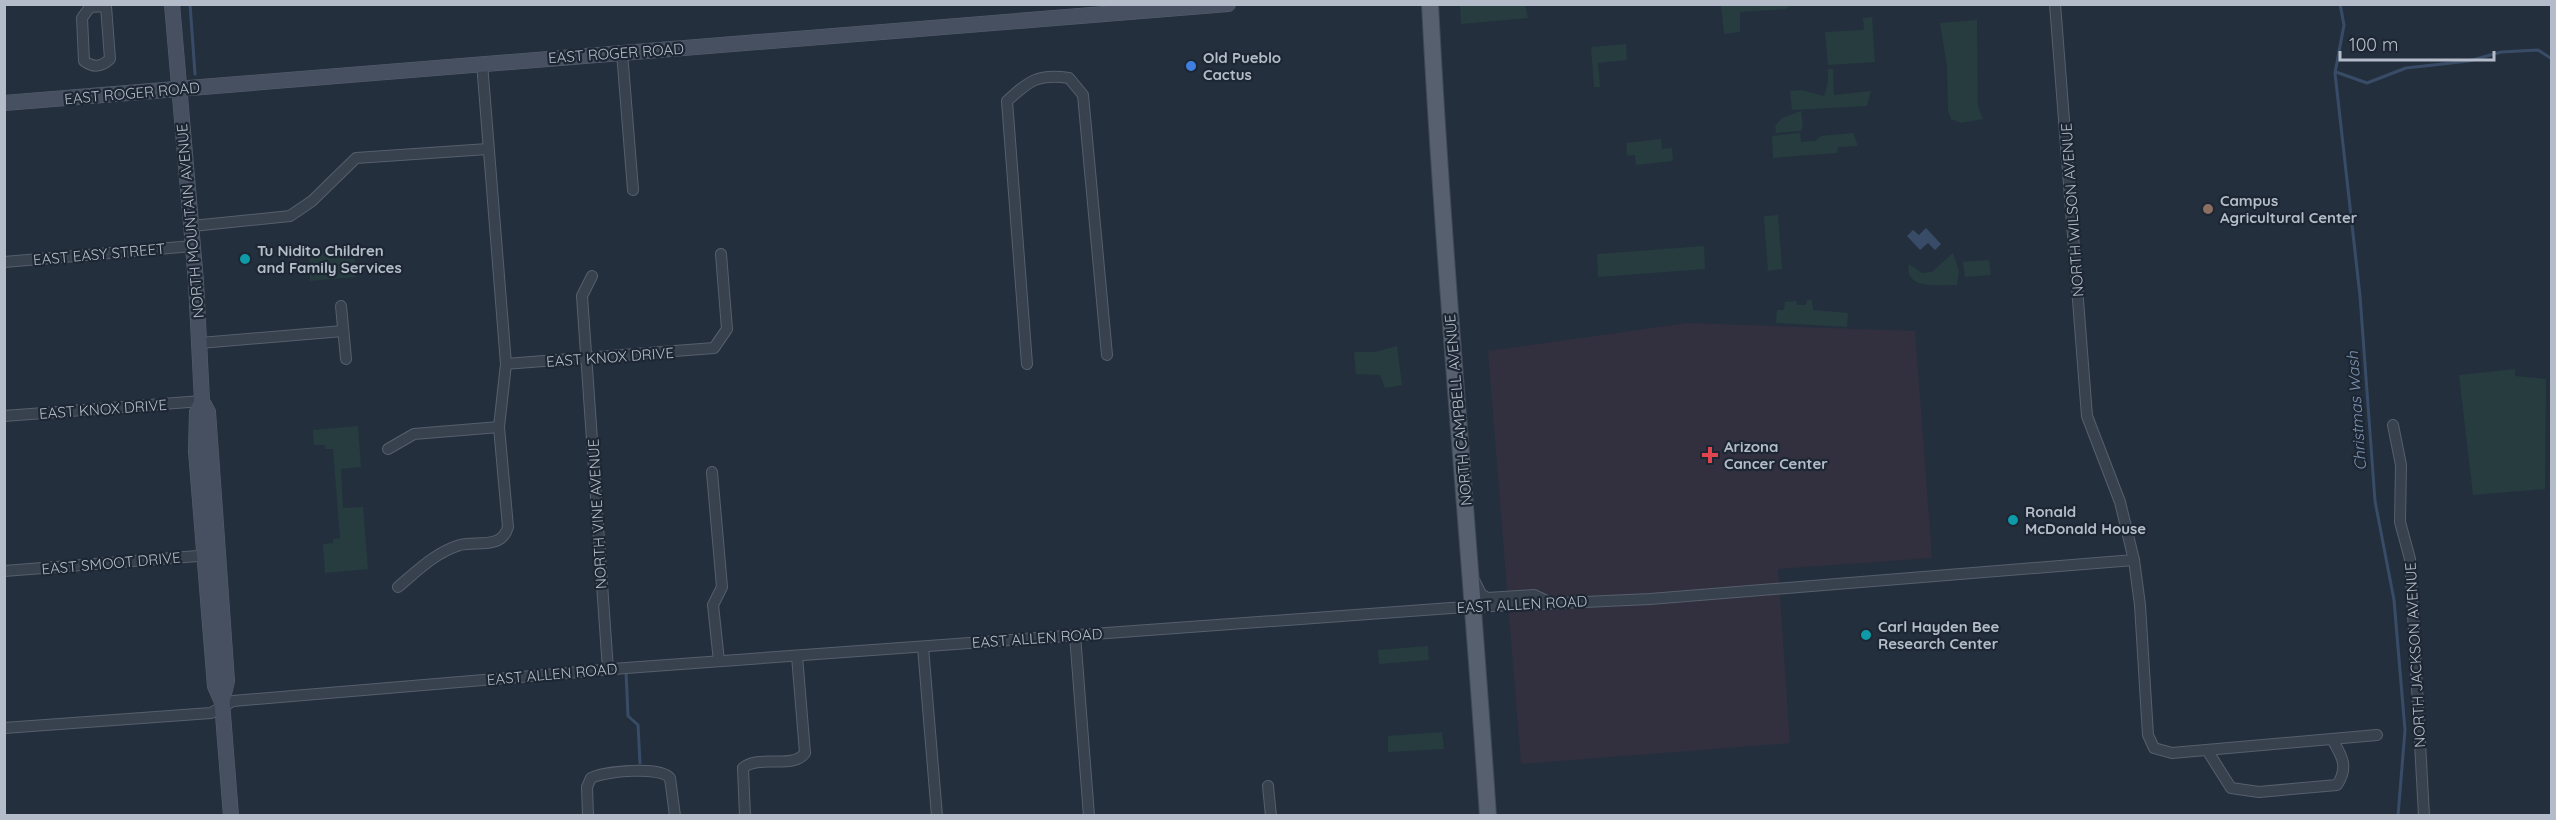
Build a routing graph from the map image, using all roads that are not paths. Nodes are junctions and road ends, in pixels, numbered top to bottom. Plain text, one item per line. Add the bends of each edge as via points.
1 (172, 4) edge
2 (1228, 4) edge
3 (1430, 4) edge
4 (2055, 4) edge
5 (106, 5) edge
6 (622, 52) junction
7 (482, 63) junction
8 (180, 90) junction
9 (4, 103) edge
10 (488, 149) junction
11 (633, 190) dead end
12 (192, 226) junction
13 (193, 246) junction
14 (721, 254) dead end
15 (4, 262) edge
16 (592, 276) dead end
17 (341, 306) dead end
18 (343, 331) junction
19 (200, 343) junction
20 (1107, 356) dead end
21 (588, 358) junction
22 (346, 359) dead end
23 (506, 364) junction
24 (1027, 364) dead end
25 (202, 401) junction
26 (4, 416) edge
27 (2393, 425) dead end
28 (499, 427) junction
29 (388, 449) dead end
30 (712, 472) dead end
31 (210, 555) junction
32 (2134, 560) junction
33 (4, 571) edge
34 (1472, 574) junction
35 (398, 587) dead end
36 (1550, 602) dead end
37 (1474, 606) junction
38 (1075, 635) junction
39 (923, 647) junction
40 (797, 656) junction
41 (719, 662) junction
42 (608, 670) junction
43 (222, 704) junction
44 (4, 728) edge
45 (2377, 735) dead end
46 (2332, 739) junction
47 (2207, 750) junction
48 (1268, 786) dead end
49 (231, 816) edge
50 (588, 816) edge
51 (675, 816) edge
52 (746, 816) edge
53 (937, 816) edge
54 (1089, 816) edge
55 (1271, 816) edge
56 (1488, 816) edge
57 (2424, 816) edge

1 - 8 street, NORTH MOUNTAIN AVENUE
2 - 6 street, EAST ROGER ROAD
3 - 34 main road, NORTH CAMPBELL AVENUE via 1444,255
4 - 32 street, NORTH WILSON AVENUE via 2087,416 2120,502
5 - 5 street via 110,60 91,66 84,62 82,18 90,7
6 - 7 street, EAST ROGER ROAD
6 - 11 street
7 - 8 street, EAST ROGER ROAD
7 - 10 street
8 - 9 street, EAST ROGER ROAD
8 - 12 street, NORTH MOUNTAIN AVENUE
10 - 12 street via 356,158 312,201 290,216
10 - 23 street
12 - 13 street, NORTH MOUNTAIN AVENUE
13 - 15 street, EAST EASY STREET
13 - 19 street, NORTH MOUNTAIN AVENUE
14 - 21 street, EAST KNOX DRIVE via 727,329 714,348
16 - 21 street, NORTH VINE AVENUE via 582,296
17 - 18 street
18 - 19 street
18 - 22 street
19 - 25 street, NORTH MOUNTAIN AVENUE
20 - 24 street via 1083,95 1069,78 1049,74 1026,84 1006,101
21 - 23 street, EAST KNOX DRIVE
21 - 42 street, NORTH VINE AVENUE
23 - 28 street
25 - 26 street, EAST KNOX DRIVE
25 - 31 street, NORTH MOUNTAIN AVENUE via 208,412
27 - 57 street, NORTH JACKSON AVENUE via 2401,465 2400,522 2410,559
28 - 29 street via 414,434
28 - 35 street via 506,536 499,541 461,545 447,551 431,559
30 - 41 street via 722,587 714,605
31 - 33 street, EAST SMOOT DRIVE
31 - 43 street, NORTH MOUNTAIN AVENUE via 227,681
32 - 37 street, EAST ALLEN ROAD via 1650,599
32 - 47 street, NORTH WILSON AVENUE via 2148,735 2154,748 2172,753
34 - 36 street via 1476,587 1487,598 1534,595
34 - 37 main road, NORTH CAMPBELL AVENUE
37 - 38 street, EAST ALLEN ROAD
37 - 56 main road, NORTH CAMPBELL AVENUE
38 - 39 street, EAST ALLEN ROAD
38 - 54 street
39 - 40 street, EAST ALLEN ROAD
39 - 53 street
40 - 41 street, EAST ALLEN ROAD
40 - 52 street via 806,753 798,759 746,765 742,774
41 - 42 street, EAST ALLEN ROAD
42 - 43 street, EAST ALLEN ROAD
43 - 44 street, EAST ALLEN ROAD via 211,713
43 - 49 street, NORTH MOUNTAIN AVENUE
45 - 46 street, NORTH WILSON AVENUE
46 - 47 street, NORTH WILSON AVENUE
46 - 47 street via 2344,759 2344,774 2337,785 2259,792 2231,788
48 - 55 street
50 - 51 street via 587,787 591,778 660,770 670,778

